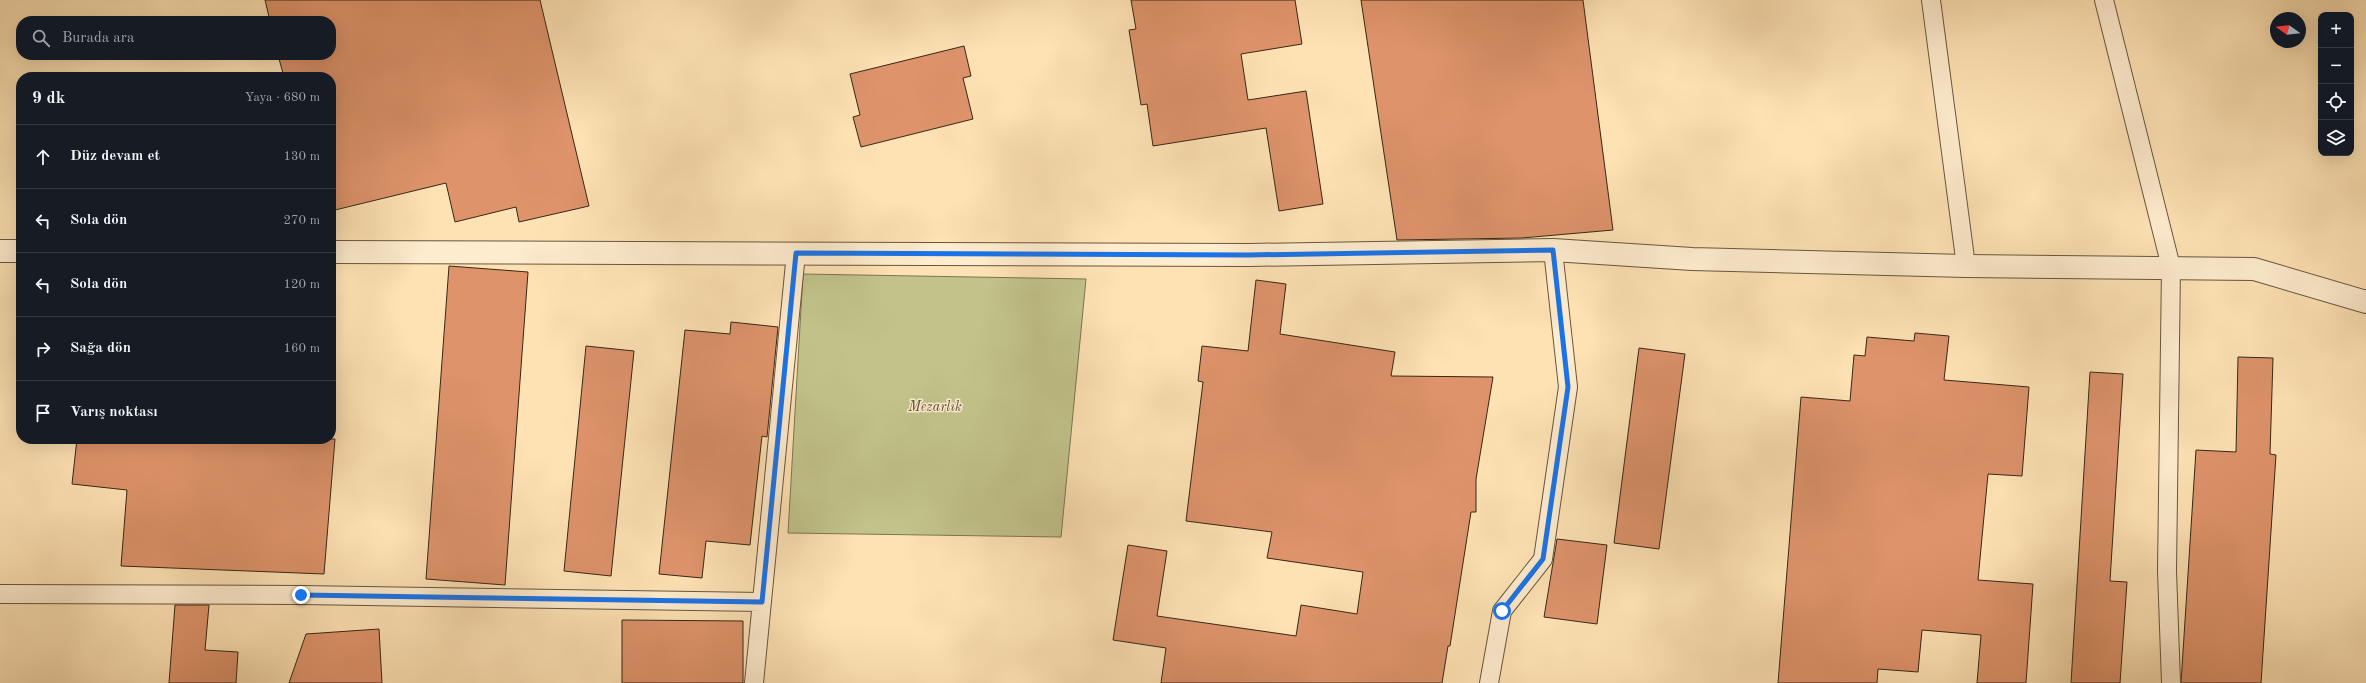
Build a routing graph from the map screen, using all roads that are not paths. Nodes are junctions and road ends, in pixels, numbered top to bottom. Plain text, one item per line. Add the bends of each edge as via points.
1 (1931, 0) edge
2 (2104, 0) edge
3 (1553, 250) junction
4 (0, 251) edge
5 (16, 251) edge
6 (336, 252) edge
7 (796, 253) junction
8 (1966, 266) junction
9 (2171, 267) junction
10 (2366, 302) edge
11 (0, 594) edge
12 (762, 602) junction
13 (754, 683) edge
14 (1489, 683) edge
15 (2171, 683) edge

1 - 8 street
2 - 9 street
3 - 7 street via 1248,255
3 - 8 street via 1692,259
3 - 14 street via 1568,387 1543,559 1502,611
4 - 5 street
6 - 7 street
7 - 12 street
8 - 9 street
9 - 10 street via 2254,269
9 - 15 street via 2167,571
11 - 12 street via 301,595
12 - 13 street

